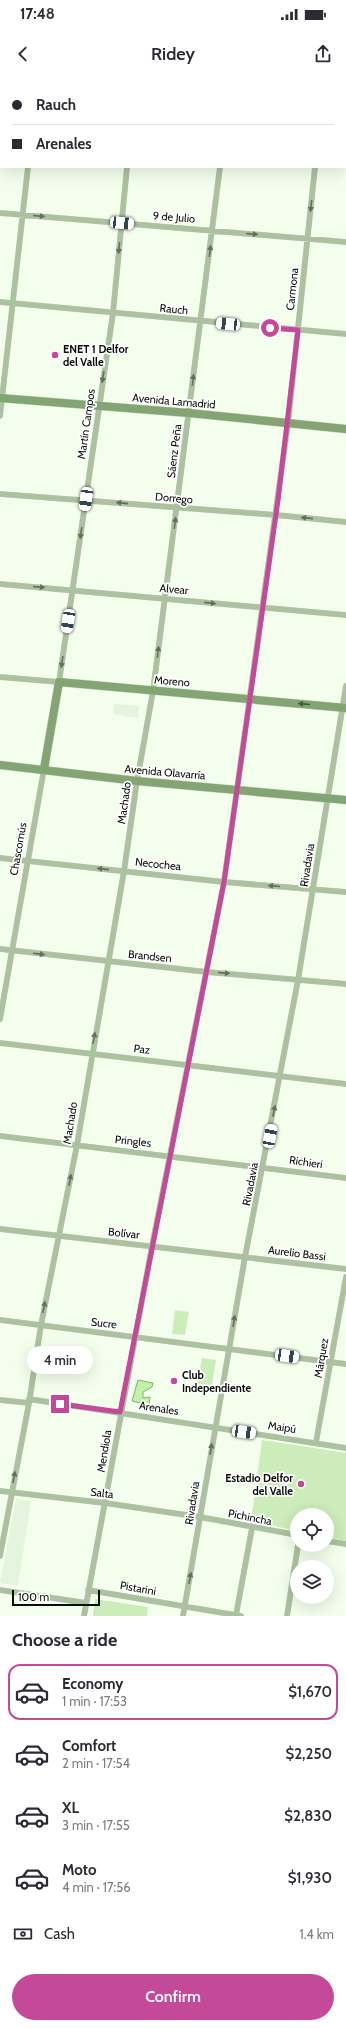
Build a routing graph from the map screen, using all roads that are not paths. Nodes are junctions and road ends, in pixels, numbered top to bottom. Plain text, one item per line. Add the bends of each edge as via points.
1 (28, 168) edge
2 (127, 168) edge
3 (220, 168) edge
4 (315, 168) edge
5 (0, 213) edge
6 (23, 215) junction
7 (122, 223) junction
8 (212, 230) junction
9 (307, 238) junction
10 (346, 242) edge
11 (0, 302) edge
12 (13, 303) junction
13 (113, 313) junction
14 (200, 322) junction
15 (298, 330) junction
16 (346, 334) edge
17 (1, 398) edge
18 (98, 405) junction
19 (189, 412) junction
20 (0, 416) edge
21 (288, 423) junction
22 (346, 429) edge
23 (0, 494) edge
24 (86, 499) junction
25 (177, 508) junction
26 (276, 515) junction
27 (346, 522) edge
28 (0, 584) edge
29 (73, 590) junction
30 (165, 598) junction
31 (263, 608) junction
32 (346, 615) edge
33 (0, 677) edge
34 (59, 682) junction
35 (346, 686) edge
36 (153, 691) junction
37 (250, 699) junction
38 (345, 708) edge
39 (0, 765) edge
40 (44, 770) junction
41 (137, 781) junction
42 (237, 790) junction
43 (328, 798) junction
44 (346, 800) edge
45 (0, 858) edge
46 (27, 861) junction
47 (124, 871) junction
48 (224, 882) junction
49 (313, 889) junction
50 (346, 892) edge
51 (0, 949) edge
52 (12, 950) junction
53 (108, 962) junction
54 (207, 972) junction
55 (298, 980) junction
56 (346, 984) edge
57 (0, 1019) edge
58 (0, 1043) edge
59 (92, 1053) junction
60 (188, 1064) junction
61 (281, 1075) junction
62 (346, 1084) edge
63 (0, 1136) edge
64 (77, 1145) junction
65 (170, 1156) junction
66 (264, 1167) junction
67 (346, 1178) edge
68 (0, 1229) edge
69 (59, 1236) junction
70 (152, 1246) junction
71 (245, 1257) junction
72 (346, 1269) edge
73 (346, 1277) edge
74 (0, 1320) edge
75 (41, 1326) junction
76 (135, 1337) junction
77 (230, 1349) junction
78 (330, 1362) junction
79 (346, 1364) edge
80 (0, 1400) edge
81 (29, 1401) junction
82 (120, 1412) junction
83 (215, 1427) junction
84 (316, 1442) junction
85 (346, 1448) edge
86 (0, 1491) edge
87 (11, 1492) junction
88 (105, 1503) junction
89 (200, 1517) junction
90 (252, 1528) junction
91 (290, 1534) edge
92 (334, 1542) edge
93 (346, 1544) edge
94 (297, 1552) edge
95 (0, 1556) edge
96 (0, 1590) edge
97 (88, 1590) junction
98 (86, 1603) junction
99 (185, 1606) junction
100 (84, 1616) edge
101 (183, 1616) edge
102 (238, 1616) edge
103 (288, 1616) edge

1 - 6 street
2 - 7 street, Martín Campos
3 - 8 street, Sáenz Peña
4 -> 9 street, Carmona
5 - 6 street, 9 de Julio
6 -> 7 street, 9 de Julio
6 - 12 street
7 - 8 street, 9 de Julio
7 -> 13 street, Martín Campos
8 -> 9 street, 9 de Julio
14 -> 8 street, Sáenz Peña
9 - 10 street, 9 de Julio
9 - 15 street, Carmona
11 - 12 street, Rauch
12 - 13 street, Rauch
12 - 17 street
13 - 14 street, Rauch
13 -> 18 street, Martín Campos
14 - 15 street, Rauch
19 -> 14 street, Sáenz Peña
15 - 16 street, Rauch
15 - 21 street, Carmona
17 - 18 main road, Avenida Lamadrid
17 - 20 street
18 - 19 main road, Avenida Lamadrid
18 - 24 street, Martín Campos
19 - 21 main road, Avenida Lamadrid
19 - 25 street, Sáenz Peña
21 - 22 main road, Avenida Lamadrid
21 - 26 street, Carmona
23 - 24 street, Dorrego
25 -> 24 street, Dorrego
24 -> 29 street, Martín Campos
25 - 26 street, Dorrego
30 -> 25 street, Sáenz Peña
27 -> 26 street, Dorrego
26 - 31 street, Carmona
28 -> 29 street, Alvear
29 - 30 street, Alvear
29 -> 34 street, Martín Campos
30 -> 31 street, Alvear
36 -> 30 street, Sáenz Peña
31 - 32 street, Alvear
31 - 37 street, Carmona
33 - 34 street, Moreno
34 - 36 main road, Moreno
34 - 40 main road, Chascomús
35 - 38 street, Rivadavia
36 - 37 main road, Moreno
36 - 41 street, Machado
38 -> 37 main road, Moreno
37 - 42 street, Mendiola
38 - 43 street, Rivadavia
39 - 40 main road, Avenida Olavarría
40 - 41 main road, Avenida Olavarría
40 - 46 street, Chascomús
41 - 42 main road, Avenida Olavarría
41 - 47 street, Machado
42 - 43 main road, Avenida Olavarría
42 - 48 street, Mendiola
43 - 44 main road, Avenida Olavarría
43 - 49 street, Rivadavia
45 - 46 street, Necochea
47 -> 46 street, Necochea
46 - 52 street, Chascomús
47 - 48 street, Necochea
47 - 53 street, Machado
49 -> 48 street, Necochea
48 - 54 street, Mendiola
49 - 50 street, Necochea
49 - 55 street, Rivadavia
51 - 52 street, Brandsen
52 -> 53 street, Brandsen
52 - 57 street, Chascomús
53 - 54 street, Brandsen
59 -> 53 street, Machado
54 -> 55 street, Brandsen
54 - 60 street, Mendiola
55 - 56 street, Brandsen
55 - 61 street, Rivadavia
58 - 59 street, Paz
59 - 60 street, Paz
59 - 64 street, Machado
60 - 61 street, Paz
60 - 65 street, Mendiola
61 - 62 street, Paz
66 -> 61 street, Rivadavia
63 - 64 street, Pringles
64 - 65 street, Pringles
69 -> 64 street, Machado
65 - 66 street, Pringles
65 - 70 street, Mendiola
66 - 67 street, Richieri
66 - 71 street, Rivadavia
68 - 69 street, Bolívar
69 - 70 street, Bolívar
75 -> 69 street, Machado
70 - 71 street, Bolívar
70 - 76 street, Mendiola
71 - 72 street, Aurelio Bassi
77 -> 71 street, Rivadavia
73 - 78 street, Márquez
74 - 75 street, Sucre
75 - 76 street, Sucre
75 - 81 street, Machado
76 - 77 street, Sucre
76 - 82 street, Mendiola
77 - 78 street, Sucre
77 - 83 street, Rivadavia
78 - 79 street, Sucre
78 - 84 street, Márquez
80 - 81 street, Arenales
81 - 82 street, Arenales
87 -> 81 street, Machado
82 - 83 street, Arenales
82 - 88 street, Mendiola
83 - 84 street, Maipú
89 -> 83 street, Rivadavia
84 - 85 street, Maipú
86 - 87 street, Salta
87 - 88 street, Salta
87 - 95 street, Machado
88 - 89 street, Salta
88 - 97 street, Mendiola
89 - 90 street, Pichincha
99 -> 89 street, Rivadavia
90 - 91 street, Pichincha
90 - 102 street
92 - 93 street
94 - 103 street
96 - 98 street
97 - 98 street, Mendiola
97 - 99 street, Pistarini
98 - 100 street, Mendiola
99 - 101 street, Rivadavia
99 - 102 street, Pistarini

